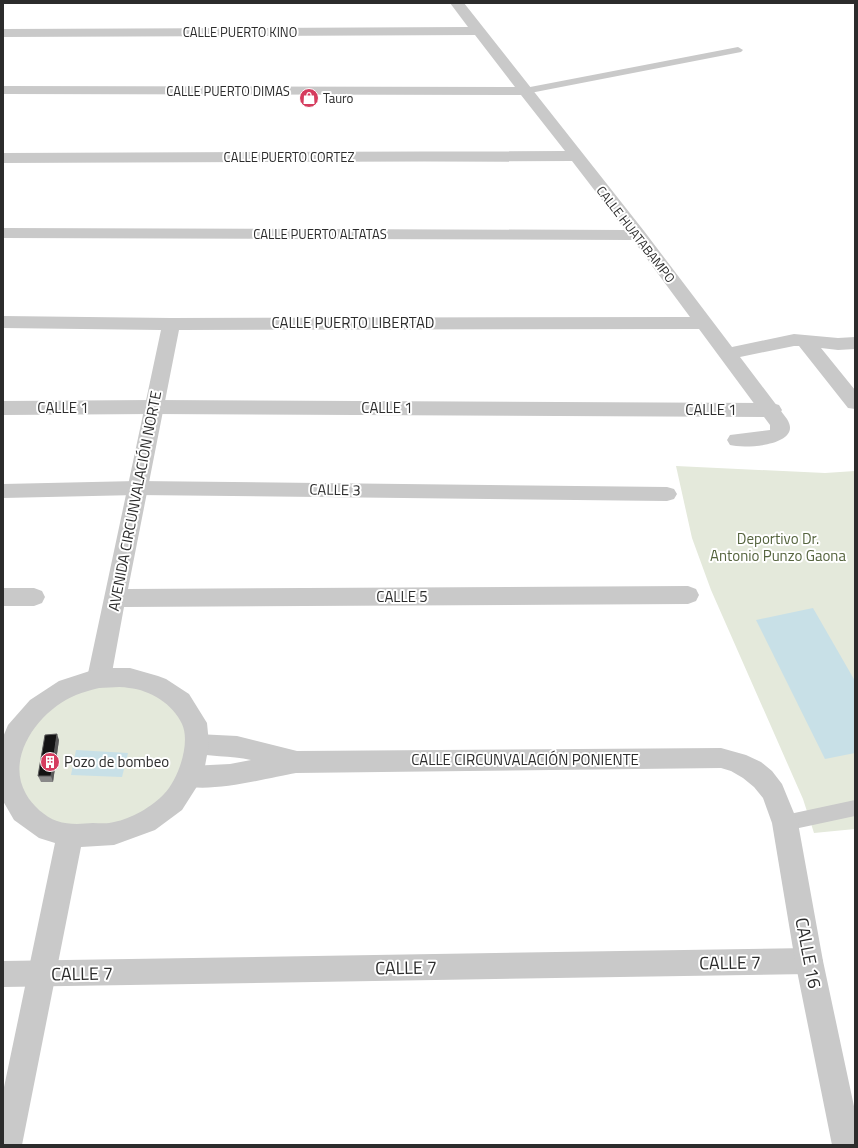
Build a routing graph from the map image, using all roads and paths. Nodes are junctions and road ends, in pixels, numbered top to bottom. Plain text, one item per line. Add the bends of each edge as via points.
1 (457, 3) edge
2 (477, 31) junction
3 (3, 33) edge
4 (738, 50) dead end
5 (3, 90) edge
6 (525, 91) junction
7 (575, 156) junction
8 (3, 158) edge
9 (3, 233) edge
10 (638, 235) junction
11 (3, 322) edge
12 (704, 323) junction
13 (171, 324) junction
14 (804, 340) junction
15 (855, 343) edge
16 (728, 354) junction
17 (855, 404) edge
18 (153, 407) junction
19 (3, 408) edge
20 (772, 410) junction
21 (737, 440) dead end
22 (137, 488) junction
23 (3, 491) edge
24 (668, 494) dead end
25 (688, 595) dead end
26 (3, 597) edge
27 (34, 597) dead end
28 (116, 598) junction
29 (99, 678) junction
30 (197, 744) junction
31 (5, 760) edge
32 (296, 762) junction
33 (752, 770) joint
34 (190, 777) junction
35 (855, 808) edge
36 (785, 823) junction
37 (70, 836) junction
38 (809, 961) junction
39 (3, 974) edge
40 (41, 975) junction
41 (7, 1145) edge
42 (847, 1145) edge

1 - 2 street, CALLE HUATABAMPO
2 - 3 street, CALLE PUERTO KINO
2 - 6 street, CALLE HUATABAMPO
4 - 6 lane
5 - 6 street, CALLE PUERTO DIMAS
6 - 7 street, CALLE HUATABAMPO
7 - 8 street, CALLE PUERTO CORTEZ
7 - 10 street, CALLE HUATABAMPO
9 - 10 street, CALLE PUERTO ALTATAS
10 - 12 street, CALLE HUATABAMPO
11 - 13 street, CALLE PUERTO LIBERTAD
12 - 13 street, CALLE PUERTO LIBERTAD
12 - 16 street, CALLE HUATABAMPO
13 - 18 street, AVENIDA CIRCUNVALACIÓN NORTE
14 - 15 street
14 - 16 street via 783,341
14 - 17 street
16 - 20 street, CALLE HUATABAMPO
18 - 19 street, CALLE 1
18 - 20 street, CALLE 1
18 - 22 street, AVENIDA CIRCUNVALACIÓN NORTE
20 - 21 street, CALLE HUATABAMPO via 780,424 779,433 767,438
22 - 23 street, CALLE 3
22 - 24 street, CALLE 3
22 - 28 street, AVENIDA CIRCUNVALACIÓN NORTE
25 - 28 street, CALLE 5
26 - 27 street
28 - 29 street, AVENIDA CIRCUNVALACIÓN NORTE
29 - 30 street via 130,678 158,686 181,701 195,723
29 - 31 street via 67,688 38,707 17,732
30 - 32 street, CALLE CIRCUNVALACIÓN PONIENTE via 237,746
30 - 34 street
31 - 37 street via 9,788 23,812 48,830
32 - 33 street, CALLE CIRCUNVALACIÓN PONIENTE via 721,758 737,762
32 - 34 street, CALLE CIRCUNVALACIÓN PONIENTE via 230,776
33 - 36 street, CALLE 16 via 773,792
34 - 37 street via 173,802 146,822 114,834
35 - 36 lane
36 - 38 street, CALLE 16
37 - 40 street
38 - 40 street, CALLE 7
38 - 42 street, CALLE 16
39 - 40 street, CALLE 7
40 - 41 street

